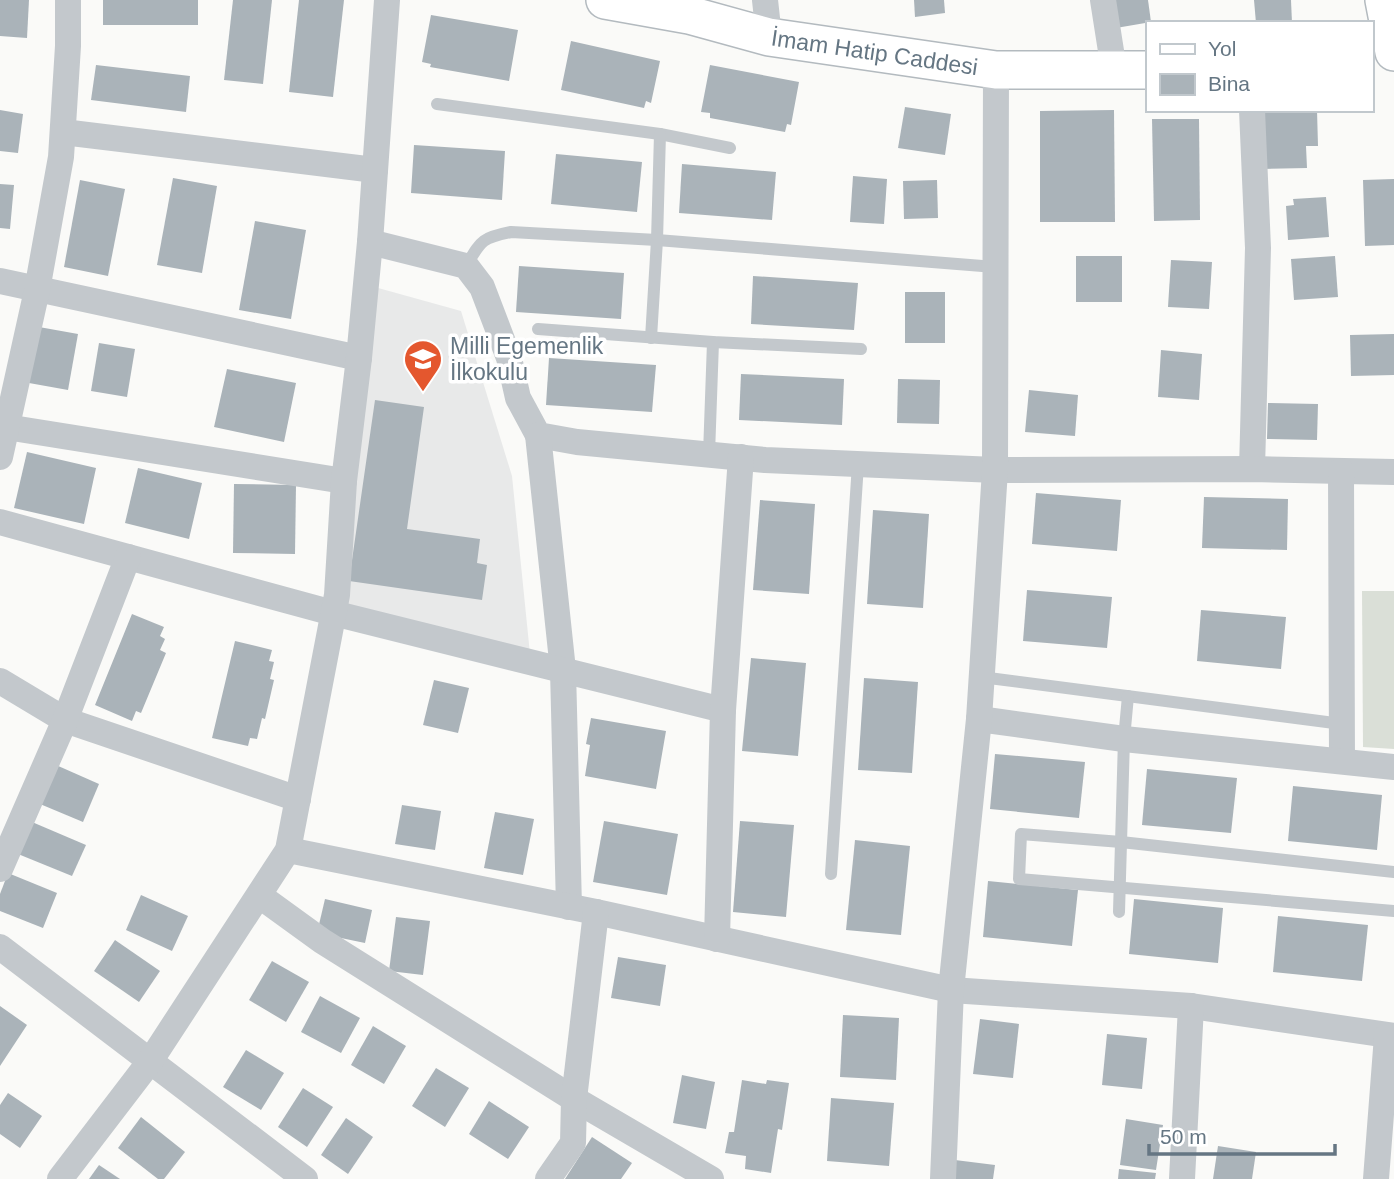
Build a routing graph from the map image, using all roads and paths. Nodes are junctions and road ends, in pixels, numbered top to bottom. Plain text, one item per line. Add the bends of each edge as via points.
1 (68, 0) edge
2 (387, 0) edge
3 (605, 0) edge
4 (765, 0) edge
5 (1103, 0) edge
6 (1384, 0) edge
7 (640, 3) edge
8 (769, 37) junction
9 (1394, 52) edge
10 (1373, 66) edge
11 (1394, 66) edge
12 (996, 70) junction
13 (1131, 70) edge
14 (437, 104) dead end
15 (1252, 112) edge
16 (62, 132) junction
17 (660, 134) junction
18 (730, 148) dead end
19 (375, 170) junction
20 (657, 240) junction
21 (370, 242) junction
22 (466, 266) junction
23 (995, 267) junction
24 (0, 281) edge
25 (37, 289) junction
26 (538, 329) dead end
27 (651, 338) junction
28 (713, 342) junction
29 (861, 349) dead end
30 (359, 358) junction
31 (6, 427) junction
32 (538, 435) junction
33 (709, 454) junction
34 (0, 457) edge
35 (741, 457) junction
36 (858, 464) junction
37 (1252, 469) junction
38 (995, 470) junction
39 (1341, 471) junction
40 (1394, 472) edge
41 (344, 481) junction
42 (0, 522) edge
43 (128, 557) junction
44 (333, 613) junction
45 (563, 670) junction
46 (981, 677) junction
47 (0, 681) edge
48 (1128, 696) junction
49 (723, 710) junction
50 (979, 719) junction
51 (65, 720) junction
52 (1343, 724) junction
53 (1124, 738) junction
54 (1342, 761) junction
55 (1394, 767) edge
56 (298, 799) junction
57 (1121, 842) junction
58 (288, 850) junction
59 (0, 869) edge
60 (1394, 872) edge
61 (831, 874) dead end
62 (1119, 886) junction
63 (260, 896) junction
64 (569, 907) junction
65 (1394, 911) edge
66 (596, 912) junction
67 (1118, 912) dead end
68 (717, 939) junction
69 (0, 947) edge
70 (951, 990) junction
71 (1191, 1006) junction
72 (1391, 1036) edge
73 (150, 1060) junction
74 (574, 1099) junction
75 (60, 1179) edge
76 (305, 1179) edge
77 (548, 1179) edge
78 (711, 1179) edge
79 (943, 1179) edge
80 (1182, 1179) edge
81 (1376, 1179) edge

1 - 16 street
2 - 19 street
3 - 7 street, İmam Hatip Caddesi
4 - 8 street
5 - 13 street
6 - 9 street
7 - 8 street, İmam Hatip Caddesi
8 - 12 street, İmam Hatip Caddesi
10 - 11 street
12 - 13 street, İmam Hatip Caddesi
12 - 23 street
14 - 17 lane
15 - 37 street via 1258,248
16 - 19 street
16 - 25 street
17 - 18 lane
17 - 20 lane
19 - 21 street
20 - 22 lane via 511,232 480,243
20 - 23 lane
20 - 27 lane
21 - 22 street
21 - 30 street
22 - 32 street via 482,287 509,358 518,398
23 - 38 street
24 - 25 street
25 - 30 street
25 - 31 street
26 - 27 lane
27 - 28 lane
28 - 29 lane
28 - 33 lane
30 - 41 street
31 - 34 street
31 - 41 street
32 - 33 street
32 - 45 street
33 - 35 street
35 - 36 street
35 - 49 street
36 - 38 street
36 - 61 lane
37 - 38 street
37 - 39 street
38 - 46 street
39 - 40 street
39 - 52 street
41 - 44 street
42 - 43 street
43 - 44 street
43 - 51 street
44 - 45 street
44 - 56 street
45 - 49 street
45 - 64 street
46 - 48 lane
46 - 50 street
47 - 51 street
48 - 52 lane
48 - 53 lane
49 - 68 street
50 - 53 street
50 - 70 street
51 - 56 street
51 - 59 street
52 - 54 street
53 - 54 street
53 - 57 lane
54 - 55 street
56 - 58 street
57 - 60 lane
57 - 62 lane
57 - 62 lane via 1021,834 1019,879
58 - 63 street
58 - 64 street
62 - 65 lane
62 - 67 lane
63 - 73 street
63 - 74 street via 322,941
64 - 66 street
66 - 68 street
66 - 74 street
68 - 70 street
69 - 73 street
70 - 71 street
70 - 79 street
71 - 72 street
71 - 80 street
72 - 81 street
73 - 75 street
73 - 76 street
74 - 77 street via 573,1143
74 - 78 street

